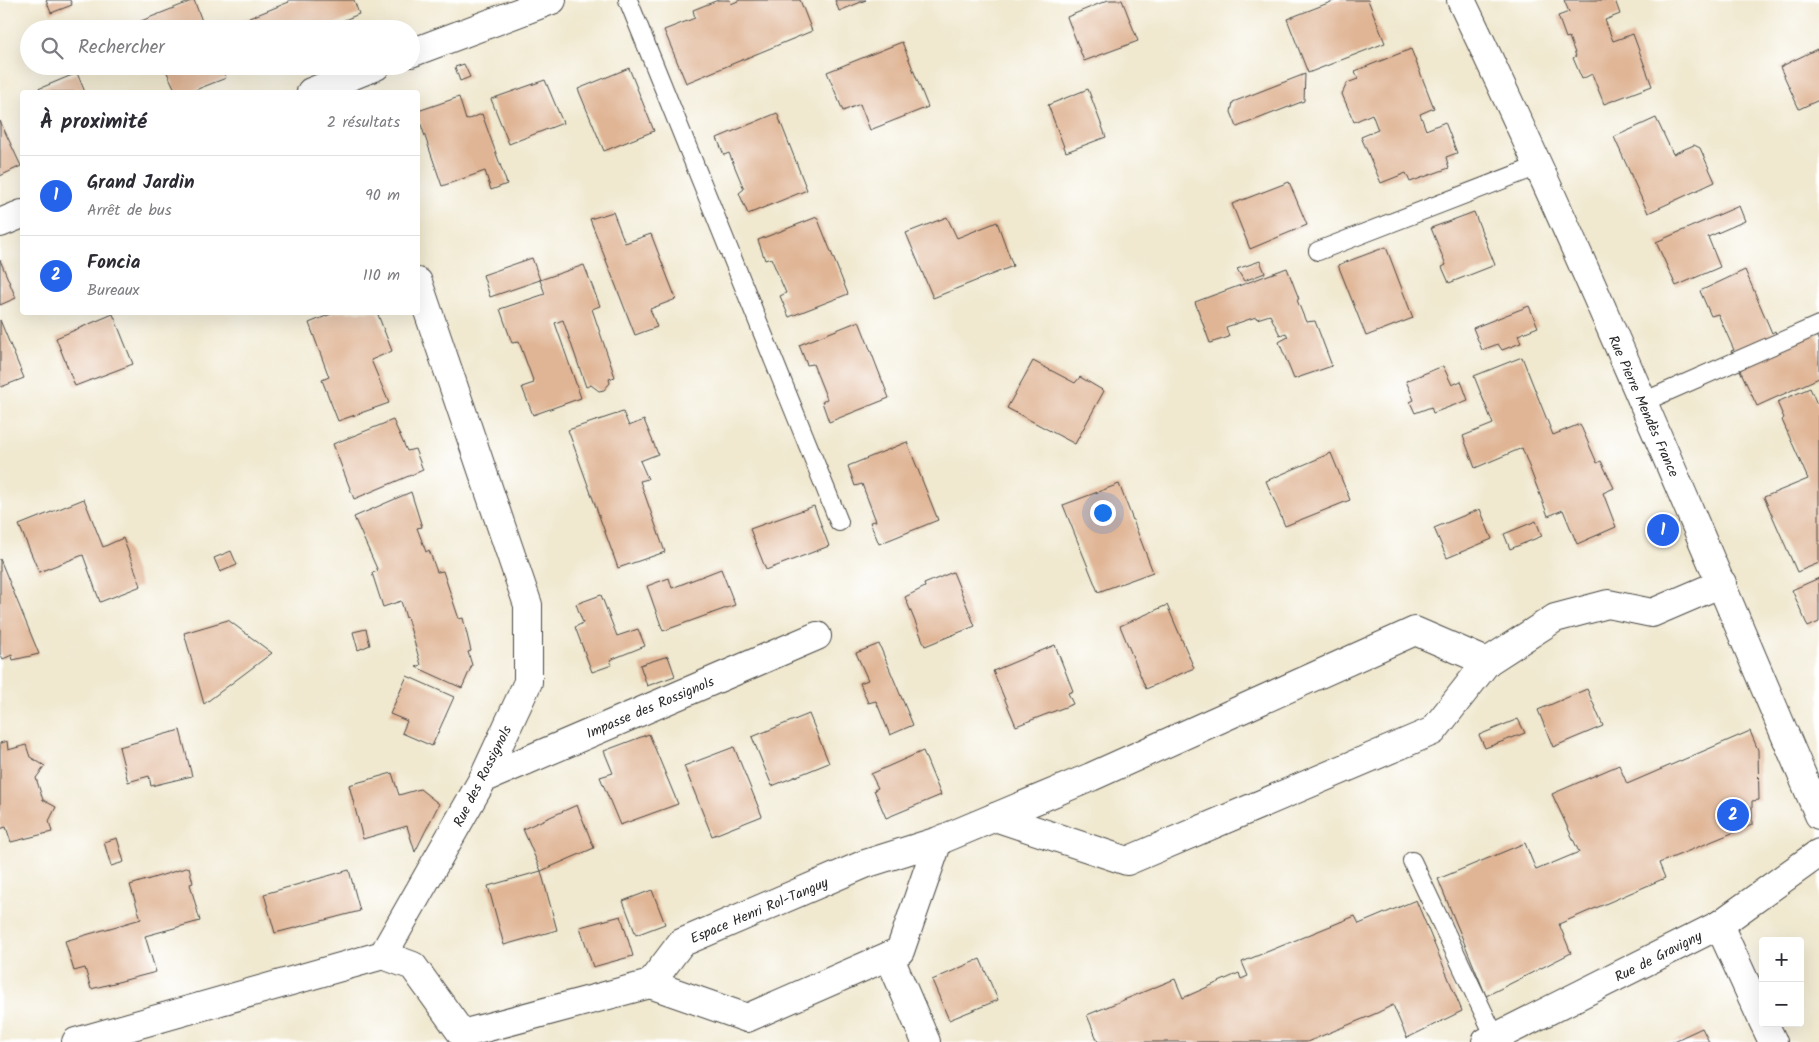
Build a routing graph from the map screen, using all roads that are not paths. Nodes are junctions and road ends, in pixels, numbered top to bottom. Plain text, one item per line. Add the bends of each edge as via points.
1 (552, 0) edge
2 (628, 0) edge
3 (1461, 0) edge
4 (510, 7) edge
5 (420, 49) edge
6 (364, 75) edge
7 (350, 85) edge
8 (322, 90) edge
9 (1538, 166) junction
10 (20, 215) edge
11 (0, 223) edge
12 (1318, 251) dead end
13 (420, 288) edge
14 (1819, 326) edge
15 (1644, 402) junction
16 (839, 522) dead end
17 (1722, 583) junction
18 (816, 636) dead end
19 (1487, 662) junction
20 (483, 779) junction
21 (1819, 815) edge
22 (995, 818) junction
23 (938, 841) junction
24 (1819, 853) edge
25 (1412, 861) dead end
26 (1719, 925) junction
27 (383, 955) junction
28 (889, 956) junction
29 (650, 984) junction
30 (1759, 1013) edge
31 (1765, 1027) edge
32 (1491, 1040) edge
33 (76, 1042) edge
34 (926, 1042) edge
35 (1772, 1042) edge

1 - 4 street
2 - 16 lane
3 - 9 street, Rue Pierre Mendès France
4 - 5 street
6 - 7 street
7 - 8 street
9 - 12 lane
9 - 15 street, Rue Pierre Mendès France
10 - 11 street
13 - 20 street, Rue des Rossignols via 528,606 528,682
14 - 15 lane
15 - 17 street, Rue Pierre Mendès France
17 - 19 street via 1652,613 1608,604 1555,618
17 - 21 street, Rue Pierre Mendès France
18 - 20 street, Impasse des Rossignols
19 - 22 street, Espace Henri Rol-Tanguy via 1415,631
19 - 22 street via 1433,731 1127,861
20 - 27 street, Rue des Rossignols
22 - 23 street, Espace Henri Rol-Tanguy
23 - 28 street via 900,951
23 - 29 street, Espace Henri Rol-Tanguy via 864,864 681,943
24 - 26 street, Rue de Gravigny
25 - 32 lane
26 - 30 street
26 - 32 street, Rue de Gravigny
27 - 29 street via 413,966 462,1034
27 - 33 street
28 - 29 street via 748,1018
28 - 34 street
31 - 35 street

